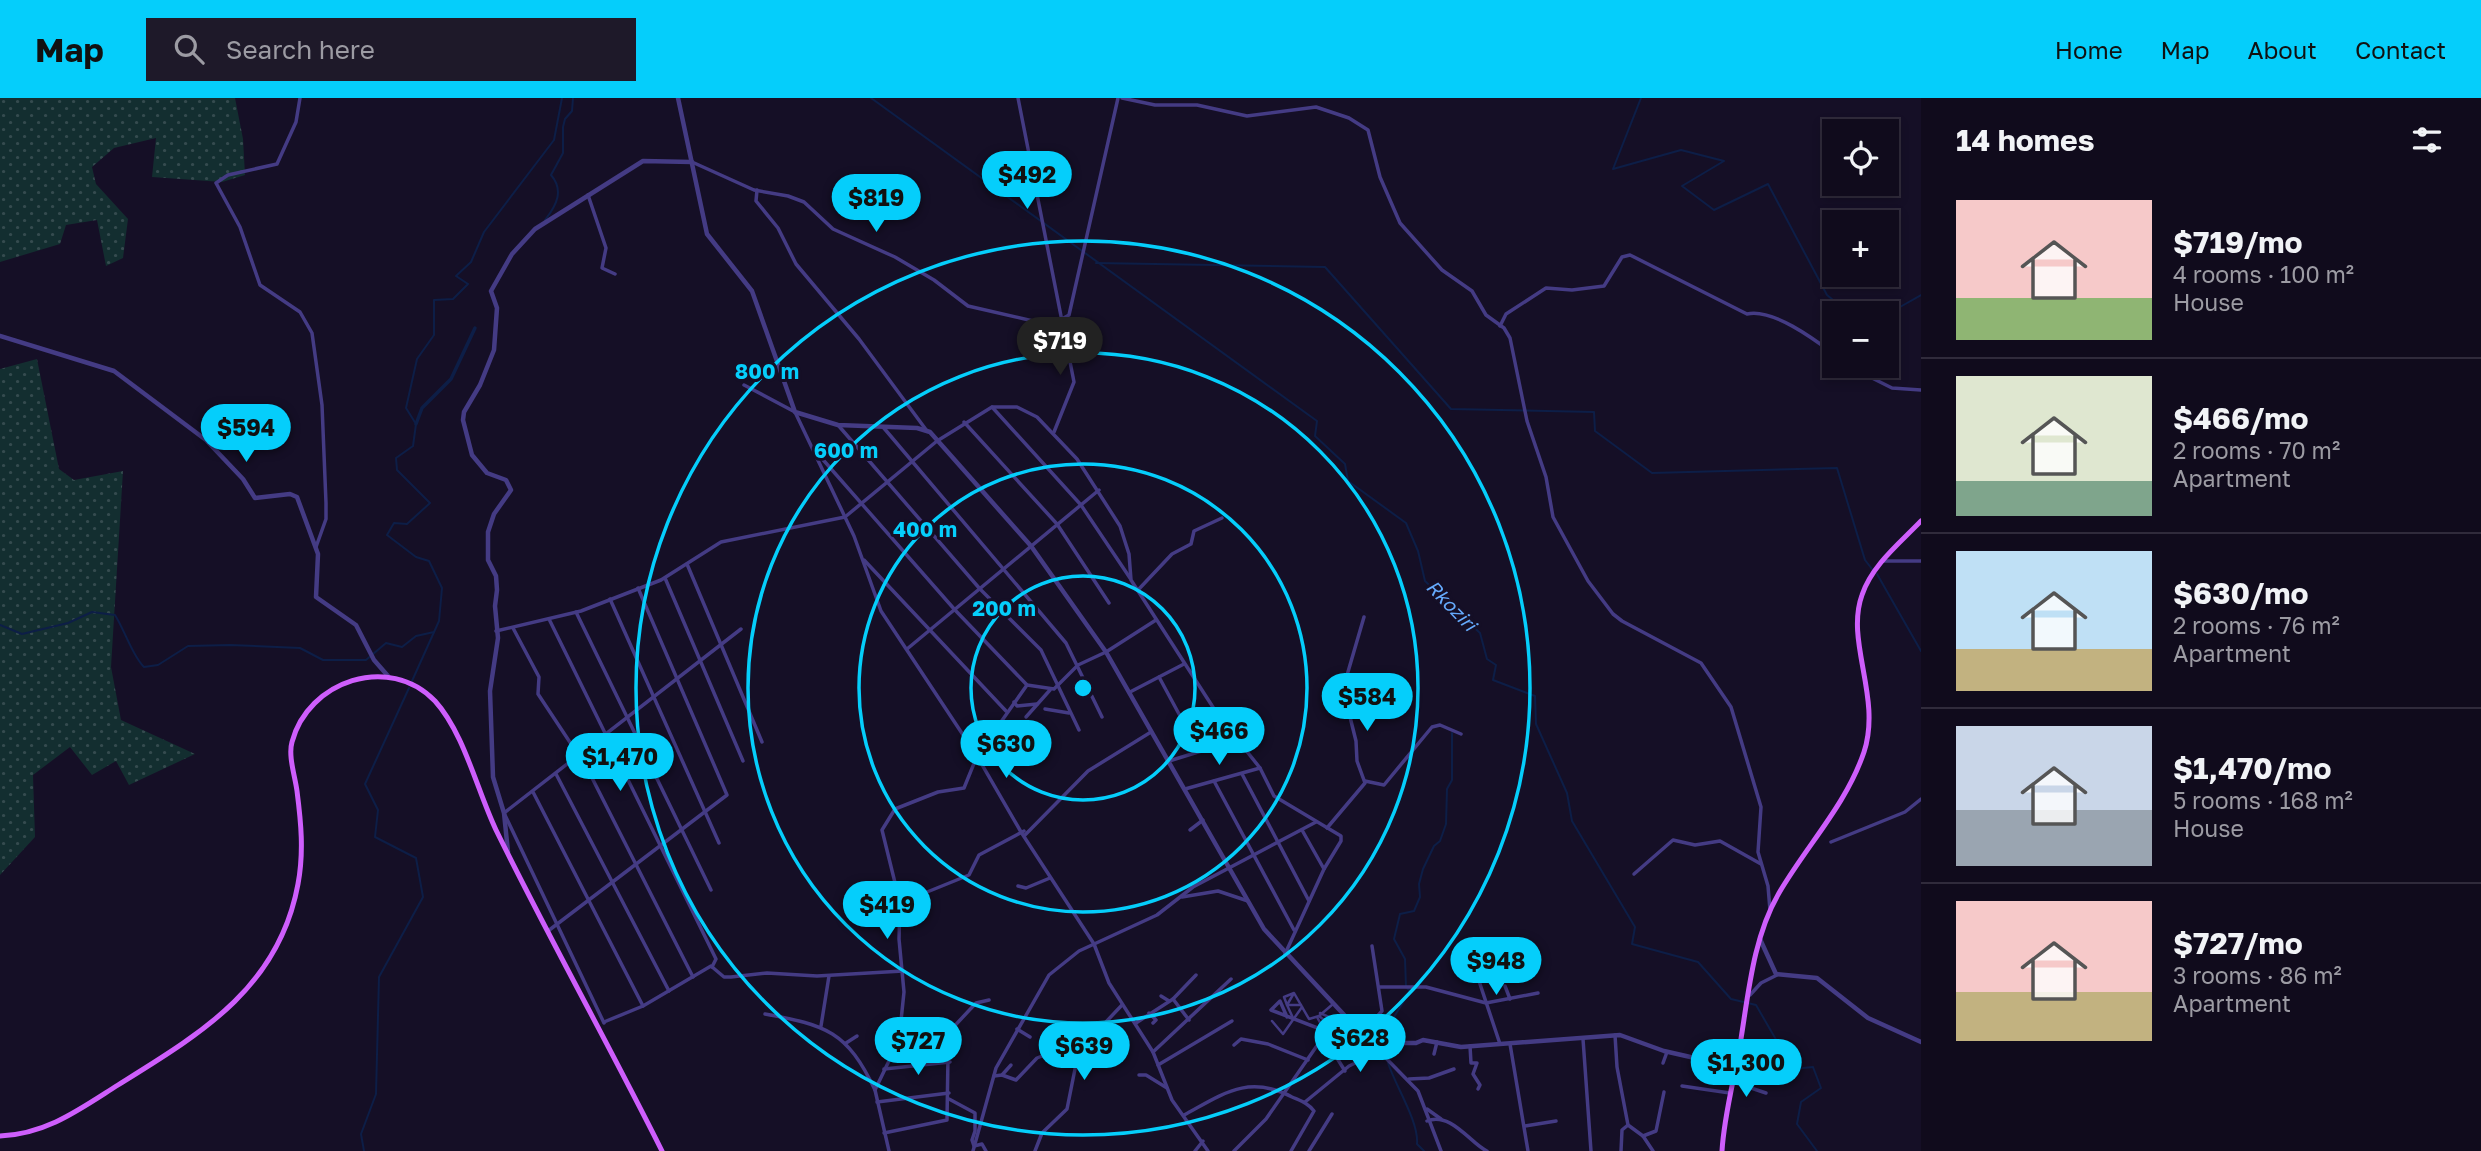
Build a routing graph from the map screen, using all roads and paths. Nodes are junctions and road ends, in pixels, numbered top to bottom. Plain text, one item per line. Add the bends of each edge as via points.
1 (300, 98) edge
2 (678, 98) edge
3 (1018, 98) edge
4 (1120, 98) edge
5 (692, 162) junction
6 (757, 190) junction
7 (588, 195) junction
8 (615, 274) dead end
9 (1060, 320) junction
10 (1500, 326) junction
11 (0, 335) edge
12 (1822, 346) edge
13 (1872, 378) edge
14 (744, 384) dead end
15 (1921, 390) edge
16 (992, 407) junction
17 (795, 412) junction
18 (964, 422) junction
19 (838, 425) junction
20 (883, 426) junction
21 (927, 430) junction
22 (1054, 432) junction
23 (937, 441) junction
24 (816, 452) junction
25 (912, 461) junction
26 (887, 482) junction
27 (1099, 490) junction
28 (863, 502) junction
29 (1081, 505) junction
30 (845, 517) junction
31 (1222, 518) dead end
32 (1921, 521) edge
33 (1057, 524) junction
34 (1031, 546) junction
35 (316, 547) junction
36 (863, 558) junction
37 (1883, 561) junction
38 (1921, 561) edge
39 (687, 564) junction
40 (1005, 569) junction
41 (665, 578) junction
42 (1131, 580) junction
43 (638, 588) junction
44 (980, 589) junction
45 (1138, 590) junction
46 (610, 598) junction
47 (1109, 603) dead end
48 (955, 610) junction
49 (576, 612) junction
50 (1364, 617) dead end
51 (549, 620) junction
52 (1156, 620) junction
53 (513, 628) junction
54 (741, 629) dead end
55 (496, 631) junction
56 (929, 631) junction
57 (722, 644) junction
58 (906, 649) junction
59 (1106, 652) junction
60 (700, 661) junction
61 (1184, 664) junction
62 (1078, 665) junction
63 (388, 676) junction
64 (1159, 677) junction
65 (678, 678) junction
66 (1027, 685) junction
67 (1057, 687) junction
68 (1050, 690) junction
69 (1130, 692) junction
70 (999, 695) dead end
71 (653, 698) junction
72 (995, 699) junction
73 (1014, 702) junction
74 (1039, 704) junction
75 (1045, 709) dead end
76 (1006, 711) junction
77 (1069, 713) junction
78 (1026, 717) dead end
79 (1102, 717) dead end
80 (628, 718) junction
81 (1079, 730) dead end
82 (1153, 731) junction
83 (1461, 734) dead end
84 (606, 735) junction
85 (1237, 740) junction
86 (762, 742) dead end
87 (1199, 751) junction
88 (977, 756) junction
89 (578, 757) junction
90 (743, 761) dead end
91 (1169, 761) junction
92 (1260, 768) junction
93 (556, 774) junction
94 (1242, 774) junction
95 (1214, 781) junction
96 (1365, 782) junction
97 (1185, 789) junction
98 (533, 792) junction
99 (1921, 799) edge
100 (504, 813) junction
101 (704, 813) junction
102 (1203, 820) junction
103 (1316, 821) junction
104 (1327, 828) junction
105 (683, 829) junction
106 (1190, 830) dead end
107 (1302, 830) junction
108 (1023, 833) junction
109 (1831, 842) dead end
110 (719, 843) dead end
111 (1277, 843) junction
112 (659, 848) junction
113 (508, 854) junction
114 (1254, 856) junction
115 (1761, 864) junction
116 (637, 865) junction
117 (1229, 868) junction
118 (1324, 869) junction
119 (1634, 874) dead end
120 (1050, 878) junction
121 (613, 883) junction
122 (1017, 886) dead end
123 (711, 890) dead end
124 (1181, 897) junction
125 (588, 901) junction
126 (1248, 901) junction
127 (1309, 901) junction
128 (900, 903) junction
129 (1770, 912) junction
130 (900, 923) junction
131 (557, 924) junction
132 (910, 925) dead end
133 (1294, 930) junction
134 (546, 932) junction
135 (1760, 939) junction
136 (1094, 944) junction
137 (1372, 946) dead end
138 (1285, 954) junction
139 (1472, 960) dead end
140 (712, 967) junction
141 (903, 971) junction
142 (1196, 975) dead end
143 (1777, 975) junction
144 (829, 976) junction
145 (694, 977) junction
146 (1231, 979) dead end
147 (1504, 986) dead end
148 (1379, 987) junction
149 (669, 991) junction
150 (1294, 993) junction
151 (1538, 993) dead end
152 (1177, 995) junction
153 (1161, 996) dead end
154 (1510, 999) junction
155 (1748, 999) junction
156 (989, 1000) dead end
157 (1171, 1000) junction
158 (1181, 1000) dead end
159 (1298, 1000) junction
160 (1486, 1003) junction
161 (1333, 1004) junction
162 (1123, 1005) junction
163 (1288, 1005) junction
164 (642, 1006) junction
165 (1301, 1006) junction
166 (1149, 1013) junction
167 (765, 1014) dead end
168 (1317, 1017) junction
169 (1346, 1017) junction
170 (1189, 1020) junction
171 (1104, 1021) junction
172 (1232, 1021) dead end
173 (1272, 1021) dead end
174 (1289, 1021) junction
175 (1340, 1021) junction
176 (604, 1023) junction
177 (1136, 1023) junction
178 (1153, 1023) dead end
179 (595, 1026) junction
180 (821, 1026) junction
181 (1314, 1027) junction
182 (1333, 1027) junction
183 (1016, 1028) junction
184 (1106, 1029) dead end
185 (1326, 1032) junction
186 (1362, 1033) junction
187 (857, 1035) dead end
188 (1615, 1035) junction
189 (1030, 1037) dead end
190 (1323, 1037) junction
191 (1372, 1039) junction
192 (899, 1040) junction
193 (1583, 1040) junction
194 (1381, 1042) junction
195 (1437, 1042) junction
196 (1921, 1042) edge
197 (846, 1043) junction
198 (927, 1044) junction
199 (1500, 1044) junction
200 (1510, 1044) junction
201 (1234, 1045) dead end
202 (1470, 1046) junction
203 (1377, 1049) junction
204 (1057, 1050) dead end
205 (1153, 1052) junction
206 (1667, 1052) junction
207 (1382, 1054) junction
208 (1434, 1054) dead end
209 (1308, 1059) junction
210 (950, 1062) junction
211 (1662, 1063) dead end
212 (1011, 1065) dead end
213 (1158, 1065) junction
214 (884, 1069) junction
215 (1454, 1069) dead end
216 (1345, 1071) junction
217 (1734, 1074) junction
218 (1139, 1075) dead end
219 (994, 1076) junction
220 (1002, 1076) junction
221 (1408, 1079) junction
222 (1732, 1082) junction
223 (1682, 1086) dead end
224 (1167, 1088) junction
225 (1478, 1089) dead end
226 (875, 1090) junction
227 (1283, 1092) junction
228 (1664, 1092) dead end
229 (949, 1093) junction
230 (1730, 1093) junction
231 (1766, 1093) dead end
232 (948, 1099) junction
233 (877, 1102) junction
234 (1305, 1102) junction
235 (1425, 1109) junction
236 (1332, 1114) dead end
237 (1184, 1116) junction
238 (1428, 1120) junction
239 (1441, 1120) junction
240 (1556, 1121) dead end
241 (1629, 1125) junction
242 (1525, 1126) junction
243 (884, 1133) junction
244 (0, 1136) edge
245 (1643, 1136) junction
246 (1203, 1141) junction
247 (973, 1148) edge
248 (662, 1151) edge
249 (889, 1151) edge
250 (986, 1151) edge
251 (1035, 1151) edge
252 (1195, 1151) edge
253 (1208, 1151) edge
254 (1234, 1151) edge
255 (1291, 1151) edge
256 (1309, 1151) edge
257 (1441, 1151) edge
258 (1487, 1151) edge
259 (1528, 1151) edge
260 (1591, 1151) edge
261 (1621, 1151) edge
262 (1653, 1151) edge
263 (1723, 1151) edge

1 - 35 street via 296,122 277,164 228,175 216,183 240,227 260,285 300,312 312,333 322,405 326,503 326,519
2 - 5 street
3 - 9 street
4 - 9 street via 1069,315
4 - 10 street via 1154,105 1197,105 1247,116 1316,107 1363,125 1371,136 1380,177 1400,223 1443,270 1472,291 1486,315
5 - 6 street
5 - 7 street via 643,161
5 - 17 street via 709,238 752,291
6 - 9 street via 804,202 833,229 895,257 968,306 1033,321
6 - 21 street via 756,201 778,228 796,264
7 - 8 street via 606,248 602,268
7 - 55 street via 530,232 500,275 491,294 497,308 494,350 463,415 472,455 487,473 506,480 511,491 494,514 488,532 488,560 496,576
9 - 22 street via 1074,387
10 - 12 street via 1506,314 1546,288 1604,286 1622,257 1630,255 1747,314 1757,312 1800,330
10 - 115 street via 1510,338 1553,517 1588,581 1621,621 1701,663 1731,707 1761,807
11 - 35 street via 114,371 206,440 255,498 297,497
13 - 15 street via 1892,388
14 - 17 street
16 - 18 street
16 - 22 street via 1023,409
16 - 29 street
17 - 19 street
17 - 24 street
18 - 23 street
18 - 33 street
19 - 20 street
19 - 26 street
20 - 21 street
20 - 25 street
21 - 23 street
22 - 27 street
23 - 25 street
23 - 34 street
24 - 28 street
24 - 30 street
25 - 26 street
25 - 40 street
26 - 28 street
26 - 44 street
27 - 29 street
27 - 42 street via 1120,526
28 - 30 street
28 - 48 street
29 - 33 street
29 - 42 street
30 - 36 street
30 - 39 street via 721,542
31 - 45 street via 1194,531 1191,544 1172,554
32 - 37 main road
33 - 34 street
33 - 47 street
34 - 40 street
34 - 59 street
35 - 63 street via 316,597 361,629 366,646
36 - 56 street
36 - 58 street via 881,611
37 - 38 street
37 - 129 main road via 1863,593 1857,618 1870,698 1868,738 1849,789
39 - 41 street
39 - 57 street
40 - 44 street
40 - 62 street via 1066,642
41 - 43 street
41 - 60 street
42 - 45 street
43 - 46 street
43 - 65 street
44 - 48 street
44 - 67 street via 1041,650
45 - 52 street
46 - 49 street
46 - 71 street
48 - 56 street
48 - 66 street
49 - 51 street
49 - 80 street
50 - 96 street via 1343,689
51 - 53 street
51 - 84 street
52 - 59 street
52 - 61 street
53 - 55 street
53 - 89 street via 539,677 538,694
54 - 57 street
55 - 100 street via 490,691 493,777
56 - 58 street
56 - 72 street
57 - 60 street
57 - 86 street
58 - 88 street
59 - 62 street
59 - 69 street
60 - 65 street
60 - 90 street
61 - 64 street
61 - 85 street
62 - 67 street
62 - 79 street
63 - 113 main road via 421,691 454,728
63 - 244 main road via 359,678 335,687 316,700 298,725 290,750 302,837 299,881 288,923 251,985 200,1033 66,1118 31,1133
64 - 69 street
64 - 87 street
65 - 71 street
65 - 101 street via 727,795
66 - 68 street
66 - 73 street
67 - 68 street
67 - 77 street
68 - 74 street
69 - 82 street
70 - 72 street
71 - 80 street
71 - 101 street
72 - 76 street
73 - 74 street via 1017,706
73 - 76 street
74 - 78 street
75 - 77 street
76 - 88 street
77 - 81 street
80 - 84 street
80 - 105 street
82 - 91 street
82 - 108 street via 1088,771
83 - 96 street via 1440,724 1432,727 1384,785
84 - 89 street
84 - 112 street
85 - 87 street
85 - 92 street
87 - 91 street
88 - 108 street
88 - 128 street via 962,789 939,792 895,809 882,830
89 - 93 street
89 - 116 street
91 - 97 street
92 - 94 street
92 - 103 street via 1276,798
93 - 98 street
93 - 121 street
94 - 95 street
94 - 111 street
95 - 97 street
95 - 114 street
96 - 104 street
97 - 102 street
98 - 100 street
98 - 125 street
99 - 109 street via 1905,812
100 - 113 street
100 - 131 street
101 - 105 street
101 - 110 street
102 - 106 street
102 - 117 street
103 - 104 street
103 - 107 street
104 - 118 street via 1341,836 1341,841
105 - 112 street
105 - 123 street
107 - 111 street
107 - 118 street
108 - 120 street
108 - 128 street via 979,855 969,875
111 - 114 street
111 - 127 street
112 - 116 street
112 - 140 street via 716,959
113 - 134 main road
114 - 117 street
114 - 133 street
115 - 119 street via 1720,841 1695,845 1673,841
115 - 129 street
116 - 121 street
116 - 145 street
117 - 124 street
117 - 126 street
118 - 127 street
120 - 122 street via 1026,888
120 - 136 street
121 - 125 street
121 - 149 street
124 - 126 street via 1218,891
124 - 136 street via 1157,915
125 - 131 street
125 - 164 street
126 - 138 street
127 - 133 street
128 - 130 street
129 - 135 main road
130 - 132 street
130 - 141 street
131 - 134 street
131 - 176 street
133 - 138 street
134 - 179 main road
135 - 143 street
135 - 155 main road
136 - 162 street
136 - 183 street via 1049,975
137 - 148 street
138 - 161 street
139 - 160 street
140 - 144 street via 731,978 767,973
140 - 145 street
141 - 144 street
141 - 192 street
142 - 152 street
143 - 155 street via 1761,982
143 - 196 street via 1817,978 1868,1018
144 - 180 street
145 - 149 street
146 - 170 street
147 - 154 street
148 - 160 street via 1426,987
148 - 186 street via 1382,1011
149 - 164 street
150 - 159 street
150 - 163 street
150 - 163 street via 1284,997
151 - 154 street
152 - 157 street
152 - 158 street
153 - 157 street
154 - 160 street
155 - 217 main road
156 - 198 street via 976,1003 947,1034
157 - 166 street
157 - 170 street
159 - 163 street
159 - 165 street
160 - 199 street
161 - 168 street
161 - 169 street
162 - 171 street
162 - 177 street
163 - 165 street
163 - 174 street
164 - 176 street
165 - 168 street
165 - 174 street
166 - 177 street
166 - 178 street via 1156,1020
167 - 180 street
168 - 175 street
168 - 181 street
168 - 182 street
168 - 185 street
169 - 175 street
169 - 186 street
170 - 205 street
171 - 184 street
171 - 251 street via 1076,1064 1067,1109 1042,1133
172 - 213 street
173 - 174 street via 1283,1034
174 - 174 street via 1271,1010 1280,1001 1282,1004
174 - 181 street
175 - 182 street
176 - 179 street
177 - 205 street
179 - 248 main road
180 - 197 street
181 - 185 street
182 - 185 street
183 - 189 street
183 - 219 street
185 - 190 street
186 - 191 street
187 - 197 street
188 - 193 street
188 - 206 street
188 - 241 street
190 - 209 street
190 - 216 street
191 - 194 street
191 - 203 street
192 - 198 street
192 - 214 street
193 - 200 street
193 - 260 street
194 - 195 street
194 - 207 street
195 - 202 street
195 - 208 street
197 - 226 street
198 - 210 street via 948,1055
199 - 200 street
199 - 202 street
200 - 242 street
201 - 209 street via 1241,1039 1262,1042
202 - 225 street via 1471,1063 1477,1063 1473,1074
203 - 207 street
203 - 216 street
204 - 220 street via 1037,1058 1016,1080
205 - 213 street
206 - 211 street
206 - 217 street via 1708,1061
207 - 221 street
209 - 227 street
210 - 214 street
210 - 229 street
212 - 220 street
213 - 224 street
214 - 226 street
215 - 221 street
216 - 234 street
217 - 222 main road
218 - 224 street
219 - 220 street
219 - 247 street
221 - 235 street
222 - 230 main road
222 - 231 street
223 - 230 street
224 - 237 street
226 - 233 street
227 - 234 street
227 - 237 street via 1256,1085 1230,1090
227 - 254 street via 1266,1119
228 - 245 street via 1656,1131
229 - 232 street
229 - 233 street
230 - 263 main road
232 - 243 street via 945,1122
232 - 247 street via 975,1113
233 - 243 street
234 - 255 street via 1314,1111
235 - 238 street
235 - 239 street
236 - 256 street
237 - 246 street
238 - 239 street
238 - 257 street
239 - 258 street via 1461,1129
240 - 242 street
241 - 245 street
241 - 261 street via 1622,1130
242 - 259 street
243 - 249 street
245 - 262 street
246 - 252 street
246 - 253 street
247 - 250 street via 982,1144

